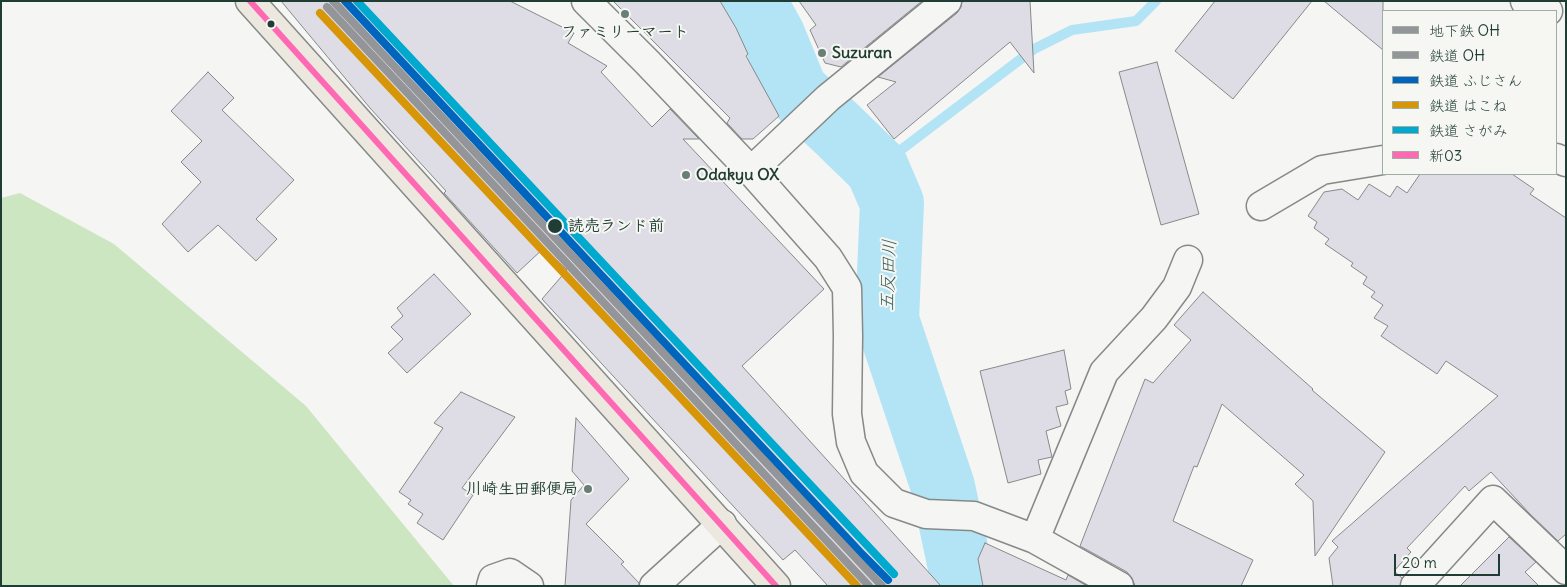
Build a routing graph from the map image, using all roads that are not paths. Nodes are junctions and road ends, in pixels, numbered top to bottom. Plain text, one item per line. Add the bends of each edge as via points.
1 (250, 1) edge
2 (586, 1) edge
3 (946, 1) edge
4 (1525, 1) edge
5 (1546, 10) edge
6 (1382, 160) edge
7 (751, 171) junction
8 (1261, 206) dead end
9 (1188, 260) dead end
10 (722, 524) junction
11 (1035, 539) junction
12 (1566, 570) edge
13 (491, 586) edge
14 (528, 586) edge
15 (654, 586) edge
16 (776, 586) edge
17 (1119, 586) edge
18 (1415, 586) edge

1 - 10 main road
2 - 7 street
3 - 7 street via 828,98
4 - 5 street
6 - 8 street via 1322,170
7 - 11 street via 828,258 847,288 848,414 851,442 864,473 894,503 926,514 974,516
9 - 11 street via 1176,287 1154,318 1104,372
10 - 15 street
10 - 16 main road
11 - 17 street
12 - 18 street via 1492,500
13 - 14 street via 492,579 510,572

